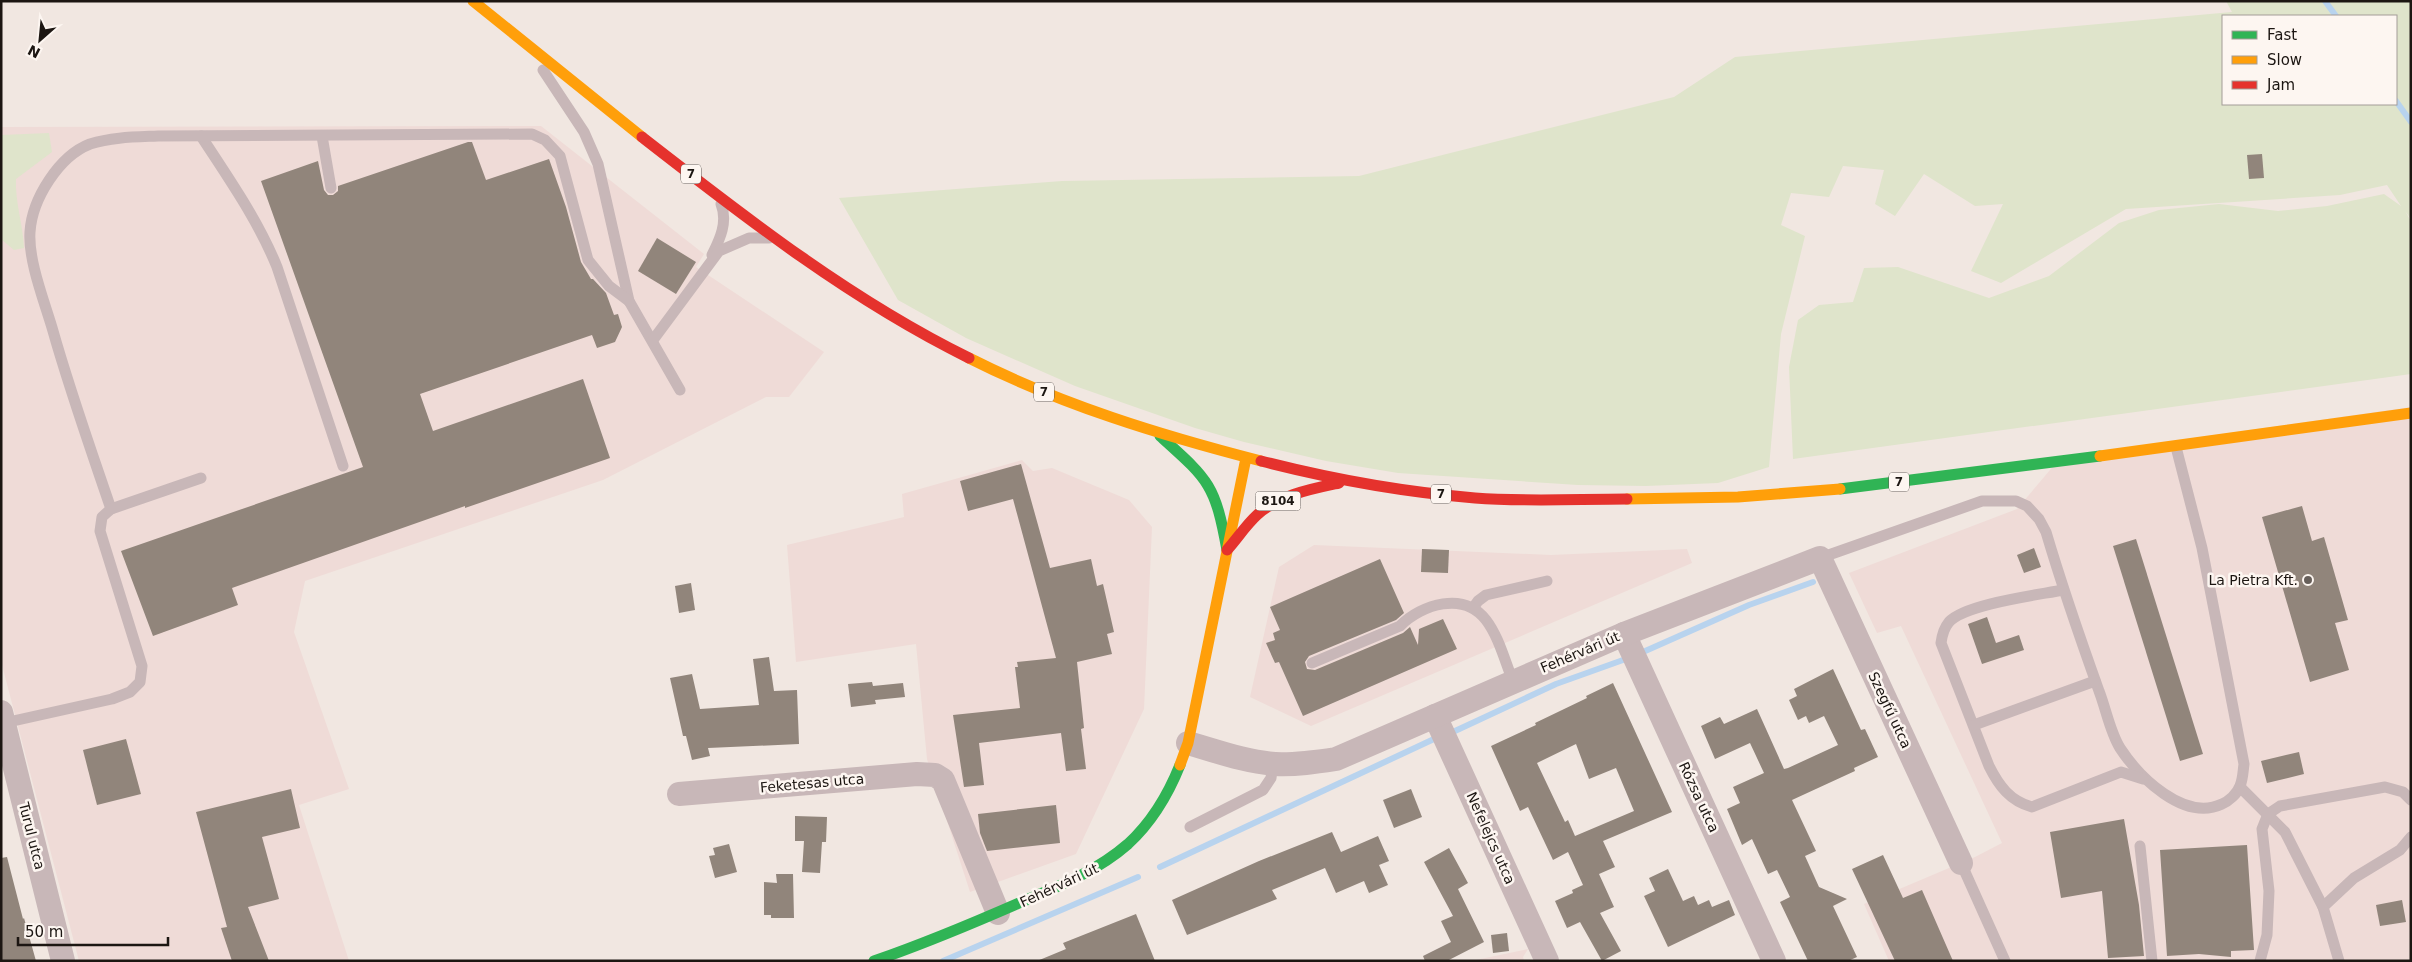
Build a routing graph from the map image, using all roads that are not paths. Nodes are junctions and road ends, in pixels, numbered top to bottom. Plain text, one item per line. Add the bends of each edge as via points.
1 (474, 1) edge
2 (528, 47) junction
3 (201, 136) junction
4 (322, 136) junction
5 (704, 184) junction
6 (331, 188) dead end
7 (774, 238) junction
8 (707, 266) junction
9 (629, 301) junction
10 (653, 340) junction
11 (680, 390) dead end
12 (2411, 413) edge
13 (1157, 433) junction
14 (2176, 447) junction
15 (1246, 458) junction
16 (343, 466) dead end
17 (201, 478) dead end
18 (1346, 482) junction
19 (111, 509) junction
20 (1226, 550) junction
21 (1820, 558) junction
22 (1547, 581) dead end
23 (2064, 590) junction
24 (1473, 608) junction
25 (1624, 634) junction
26 (1312, 662) dead end
27 (1513, 681) junction
28 (2095, 681) junction
29 (1435, 716) junction
30 (2, 719) edge
31 (1974, 725) junction
32 (1188, 743) junction
33 (1273, 764) junction
34 (2152, 783) junction
35 (2240, 787) junction
36 (679, 794) dead end
37 (2411, 800) edge
38 (2268, 814) junction
39 (1190, 827) dead end
40 (2411, 837) edge
41 (2140, 846) dead end
42 (1961, 863) joint
43 (2323, 907) junction
44 (998, 913) junction
45 (1544, 960) edge
46 (63, 961) edge
47 (874, 961) edge
48 (1774, 961) edge
49 (2005, 961) edge
50 (2152, 961) edge
51 (2260, 961) edge
52 (2339, 961) edge

1 - 2 main road, 7
2 - 5 main road, 7
2 - 9 lane via 584,132 598,164
3 - 4 lane
3 - 16 lane via 265,236
3 - 19 lane via 116,138 88,145 65,161 36,204 30,232 33,258 65,375
4 - 6 lane
4 - 9 lane via 532,134 545,140 560,156 588,260 609,286
5 - 7 main road, 7
5 - 8 lane via 725,214 721,234
7 - 8 lane via 749,238 725,247
7 - 13 main road, 7 via 859,296 934,341 993,371
8 - 10 lane
9 - 10 lane
10 - 11 lane
12 - 14 main road, 7
13 - 15 main road, 7
13 - 20 main road, 8104 via 1201,474 1210,487 1220,513
14 - 18 main road, 7 via 1850,488 1705,499 1478,498
14 - 35 lane via 2202,548 2241,745 2244,764
15 - 18 main road, 7
15 - 20 main road, Fehérvári út / 8104
17 - 19 lane
18 - 20 main road, 8104 via 1310,489 1277,502 1258,515
19 - 30 lane via 102,517 100,531 142,666 140,682 130,692 112,699
20 - 32 main road, Fehérvári út / 8104
21 - 23 lane, Fehérvári út via 1982,501 2016,501 2034,512 2046,532
21 - 25 street, Fehérvári út
21 - 42 street, Szegfű utca
22 - 24 lane via 1486,595
23 - 28 lane, Fehérvári út
23 - 31 lane via 1964,611 1949,622 1941,643
24 - 26 lane via 1455,602 1438,604 1409,617 1400,626
24 - 27 lane via 1486,620
25 - 27 street, Fehérvári út
25 - 48 street, Rózsa utca
27 - 29 street, Fehérvári út
28 - 31 lane
28 - 34 lane, Fehérvári út via 2119,746
29 - 33 street, Fehérvári út via 1336,759
29 - 45 street, Nefelejcs utca
30 - 46 street, Turul utca
31 - 34 lane via 1995,778 2019,803 2032,807 2047,803 2121,772
32 - 33 street, Fehérvári út
32 - 44 main road, Fehérvári út / 8104 via 1172,785 1155,814 1116,855 1094,870
33 - 39 lane via 1271,778 1263,790
34 - 35 lane via 2177,801 2194,808 2211,809 2229,800
35 - 38 lane
36 - 44 street, Feketesas utca via 935,775 943,780
37 - 38 lane via 2403,792 2385,787 2280,806
38 - 43 lane via 2285,832
38 - 51 lane via 2262,829 2269,891 2267,935
40 - 43 lane via 2400,850 2354,878
41 - 50 lane
42 - 49 lane
43 - 52 lane
44 - 47 main road, Fehérvári út / 8104

